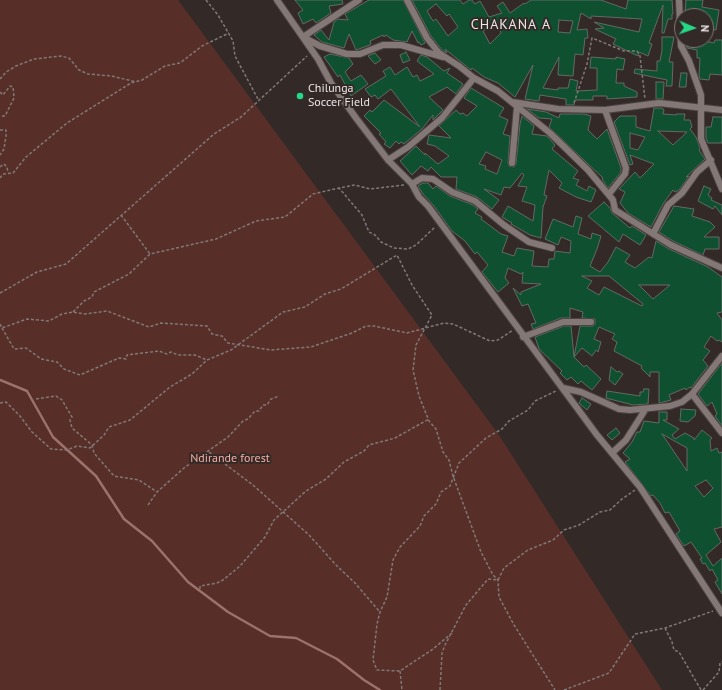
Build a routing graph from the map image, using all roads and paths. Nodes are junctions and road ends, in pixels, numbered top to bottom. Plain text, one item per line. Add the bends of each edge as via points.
1 (206, 0) edge
2 (277, 0) edge
3 (287, 0) edge
4 (359, 0) edge
5 (407, 0) edge
6 (679, 0) edge
7 (281, 6) junction
8 (228, 33) junction
9 (303, 37) junction
10 (313, 50) junction
11 (446, 58) junction
12 (474, 78) junction
13 (0, 79) edge
14 (136, 82) junction
15 (0, 92) edge
16 (259, 101) junction
17 (512, 102) junction
18 (574, 103) dead end
19 (646, 104) junction
20 (517, 107) junction
21 (701, 108) junction
22 (604, 110) junction
23 (722, 110) edge
24 (0, 116) edge
25 (0, 130) edge
26 (0, 155) edge
27 (388, 160) junction
28 (711, 160) junction
29 (512, 163) dead end
30 (0, 167) edge
31 (8, 173) junction
32 (0, 178) edge
33 (412, 184) junction
34 (339, 188) junction
35 (722, 189) edge
36 (609, 194) junction
37 (121, 215) junction
38 (440, 223) junction
39 (653, 234) junction
40 (552, 248) dead end
41 (150, 254) junction
42 (722, 268) edge
43 (0, 293) edge
44 (73, 312) junction
45 (591, 322) dead end
46 (0, 324) edge
47 (518, 327) junction
48 (2, 328) junction
49 (424, 328) junction
50 (523, 337) junction
51 (239, 344) junction
52 (722, 356) edge
53 (207, 360) junction
54 (563, 388) junction
55 (692, 394) junction
56 (279, 396) dead end
57 (36, 399) dead end
58 (0, 403) edge
59 (645, 410) junction
60 (428, 419) junction
61 (722, 433) edge
62 (92, 445) junction
63 (209, 452) junction
64 (612, 453) junction
65 (453, 476) junction
66 (640, 487) junction
67 (158, 492) junction
68 (148, 505) dead end
69 (283, 512) junction
70 (498, 580) junction
71 (200, 589) dead end
72 (720, 611) edge
73 (380, 612) junction
74 (665, 628) junction
75 (452, 633) junction
76 (722, 662) edge
77 (400, 671) junction
78 (402, 690) edge
79 (440, 690) edge
80 (555, 690) edge
81 (564, 690) edge
82 (702, 690) edge

1 - 8 path
2 - 7 street
3 - 7 street
4 - 9 street
5 - 11 street via 431,44
6 - 21 street via 681,46 697,82
7 - 9 street
8 - 14 path via 202,46 180,63 165,66
8 - 16 path via 233,41 235,56
9 - 10 street
9 - 11 street via 320,46 347,54 360,54 383,45 400,45
10 - 16 path
10 - 27 street via 331,83
11 - 12 street
12 - 17 street
12 - 27 street via 442,118 408,147
13 - 14 path via 16,66 34,59 61,56 68,58 79,70 88,74
14 - 31 path via 66,123 26,157 13,173
15 - 24 path via 3,95 10,86 13,87 14,98 5,116
16 - 37 path via 241,118 214,134
17 - 20 street
17 - 22 street via 558,109
18 - 19 path via 587,64 592,38 624,51 637,51 640,56
19 - 21 street
19 - 22 street
20 - 29 street
20 - 36 street via 571,153
21 - 23 street
21 - 28 street via 700,132
22 - 36 street via 626,168 625,174
25 - 26 path via 6,130 4,149
27 - 33 street
28 - 35 street
28 - 39 street via 668,205
30 - 31 path via 4,164
31 - 32 path
33 - 34 path via 370,189 355,185
33 - 38 street
33 - 40 street via 422,178 433,179 452,192 475,201 529,242
34 - 38 path via 362,215 369,232 394,248 416,245
34 - 41 path via 313,194 285,217 256,221 216,239
36 - 39 street via 615,210
37 - 41 path
37 - 43 path via 66,264 37,272
38 - 47 street
39 - 42 street
41 - 44 path via 129,274 94,292 92,297
44 - 48 path via 62,314 49,322 28,319
44 - 51 path via 85,314 107,311 149,327 161,323 207,326 212,334 222,336 228,343
45 - 50 street via 563,322
46 - 48 path
47 - 49 path via 498,340 490,341 453,324 444,323
47 - 50 street
48 - 53 path via 14,349 26,348 41,359 57,362 64,369 80,375 119,358 126,359 127,355 159,351 167,354 171,352 178,355 196,355
49 - 51 path via 407,333 366,326 311,347 301,348 270,350
49 - 51 path via 432,315 412,285 398,255 305,307 283,312
49 - 60 path via 416,345 413,370
50 - 54 street
51 - 53 path via 218,357
52 - 55 street
53 - 62 path via 130,420 109,427
54 - 59 street via 577,390 619,409
54 - 64 street
54 - 65 path via 535,401 528,410 486,438 459,463
55 - 59 street via 676,405
55 - 61 street
56 - 63 path via 271,399 268,405 254,411
57 - 62 path via 56,396 62,400 72,417 72,428
58 - 62 path via 6,402 51,449 67,450 77,446 90,448
59 - 64 street via 626,440
60 - 65 path via 436,429
60 - 69 path via 395,438 369,445 364,451 344,462 326,479 306,491
62 - 67 path via 94,453 114,476 139,480
63 - 67 path via 184,468
63 - 69 path via 253,485
64 - 66 street
65 - 70 path via 481,552
65 - 73 path via 450,486 441,492 436,504 400,547 393,560 388,597
66 - 70 path via 622,498 610,510 600,512 579,525 564,530 553,540 528,550 504,568
66 - 72 street
67 - 68 path
69 - 71 path via 274,520 264,537 240,566 223,580 200,586
69 - 73 path via 309,535
70 - 75 path via 488,579 466,605
70 - 80 path via 499,597
72 - 74 path
73 - 77 path via 373,660 377,670
74 - 81 path via 636,634 609,673
74 - 82 path via 674,650 678,652
75 - 77 path via 434,650
75 - 79 path via 442,653
76 - 82 path via 719,672
77 - 78 path

